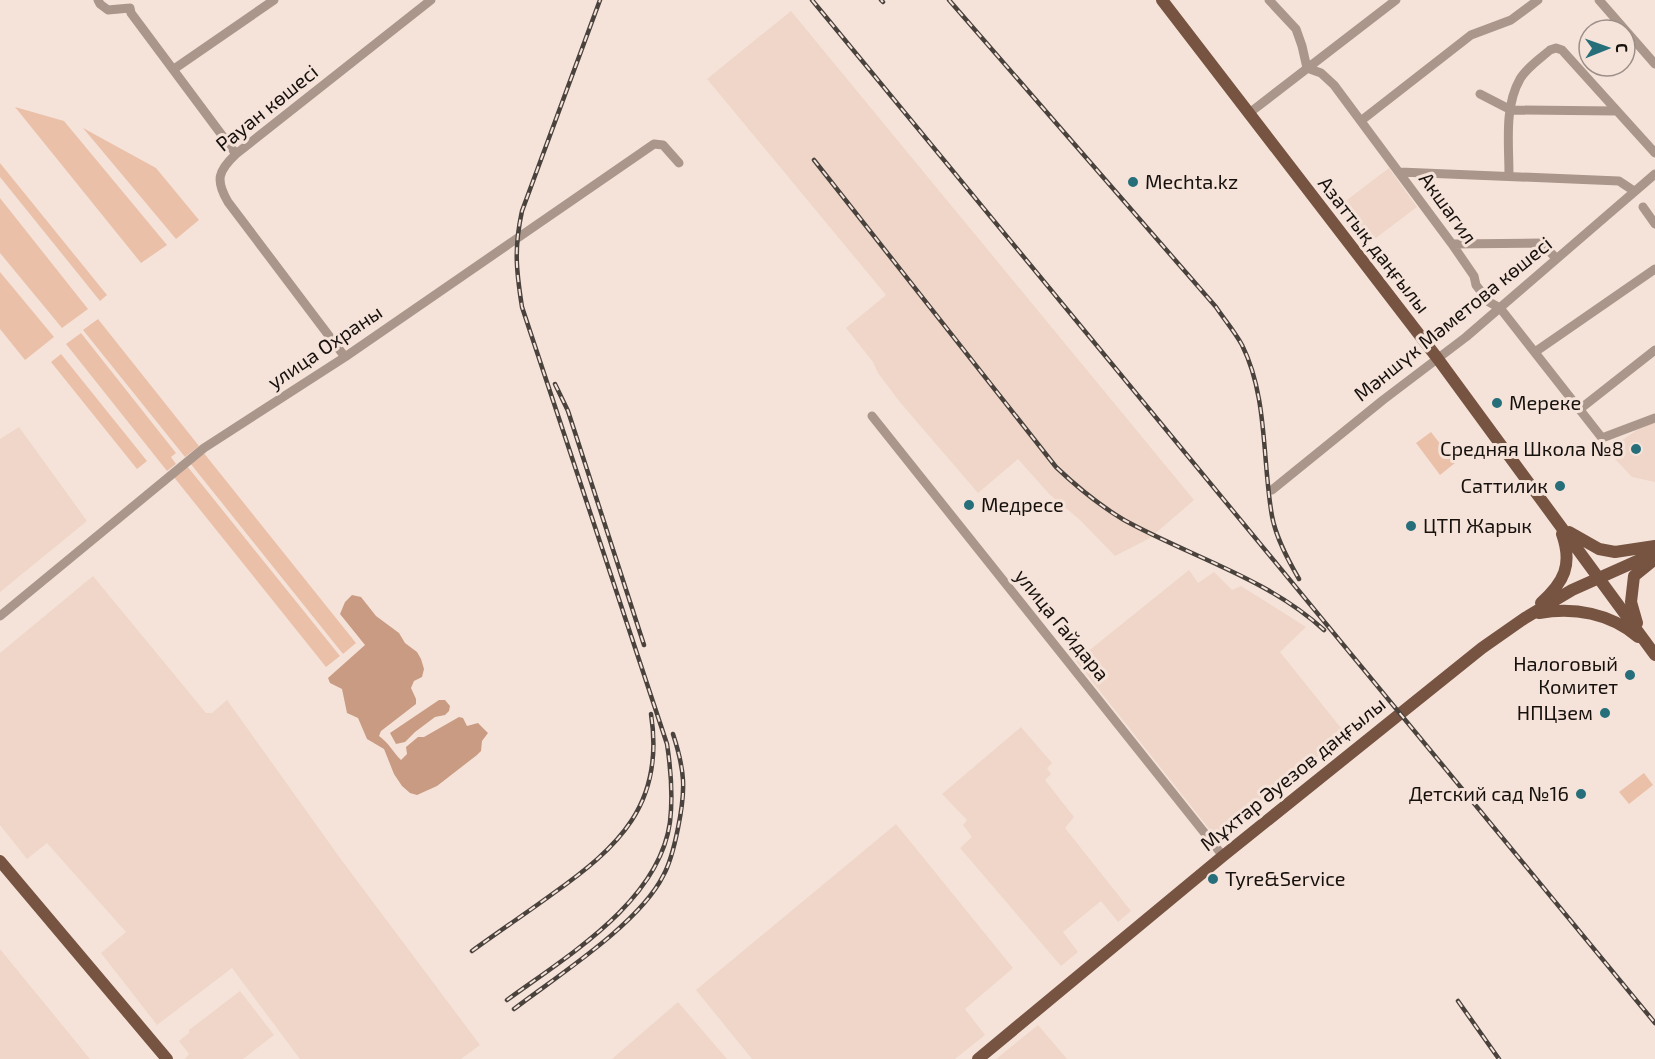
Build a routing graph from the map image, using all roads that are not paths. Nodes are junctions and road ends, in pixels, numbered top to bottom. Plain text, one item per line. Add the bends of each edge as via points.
1 (98, 0) edge
2 (274, 0) edge
3 (432, 0) edge
4 (1162, 0) edge
5 (1269, 0) edge
6 (1396, 0) edge
7 (1538, 0) edge
8 (1599, 0) edge
9 (132, 4) edge
10 (1655, 64) edge
11 (1307, 68) junction
12 (174, 69) junction
13 (1480, 94) dead end
14 (1511, 110) junction
15 (1616, 111) junction
16 (1248, 114) junction
17 (1362, 120) junction
18 (1655, 153) edge
19 (236, 154) junction
20 (680, 163) dead end
21 (1400, 172) junction
22 (1655, 174) edge
23 (1509, 175) junction
24 (1634, 191) junction
25 (1643, 207) dead end
26 (1655, 224) edge
27 (1452, 244) junction
28 (1556, 258) junction
29 (1655, 269) edge
30 (1500, 308) junction
31 (1655, 350) edge
32 (1535, 352) junction
33 (345, 357) junction
34 (1438, 359) junction
35 (1580, 409) junction
36 (872, 416) dead end
37 (1655, 418) edge
38 (1272, 490) dead end
39 (1554, 519) junction
40 (1655, 546) edge
41 (1655, 553) edge
42 (1655, 559) edge
43 (1599, 577) junction
44 (0, 616) edge
45 (1525, 618) junction
46 (1652, 651) edge
47 (1223, 856) junction
48 (0, 861) edge
49 (167, 1059) edge
50 (978, 1059) edge

1 - 9 street via 108,10
2 - 12 street
3 - 19 street, Рауан көшесі
4 - 16 main road, Азаттық даңғылы
5 - 11 street via 1296,29
6 - 11 street
7 - 17 street via 1511,20 1470,35
8 - 10 street
9 - 12 street via 131,13
11 - 16 street
11 - 17 street, Акшагил via 1322,73 1334,84
12 - 19 street
13 - 14 street
14 - 15 street
14 - 15 street via 1520,78 1556,48
14 - 23 street
15 - 18 street
16 - 34 main road, Азаттық даңғылы
17 - 21 street, Акшагил
19 - 33 street, Рауан көшесі via 219,177 221,190
20 - 33 street, улица Охраны via 663,145 654,144
21 - 23 street
21 - 27 street, Акшагил
22 - 24 street, Мәншүк Мәметова көшесі
23 - 24 street via 1619,181
24 - 28 street, Мәншүк Мәметова көшесі
25 - 26 street
27 - 28 street via 1541,243
27 - 30 street, Акшагил via 1476,285 1489,302
28 - 30 street, Мәншүк Мәметова көшесі
29 - 32 street
30 - 32 street, Акшагил
30 - 34 street, Мәншүк Мәметова көшесі
31 - 35 street
32 - 35 street, Акшагил
33 - 44 street, улица Охраны via 204,448
34 - 38 street, Мәншүк Мәметова көшесі
34 - 39 main road, Азаттық даңғылы
35 - 37 street, Акшагил via 1602,438
36 - 47 street, улица Гайдара
39 - 40 main road via 1584,542 1606,550
39 - 43 main road
39 - 45 main road via 1566,549 1565,570 1558,586
41 - 43 main road, Мұхтар Әуезов даңғылы
42 - 46 main road via 1634,576 1631,589 1633,614
43 - 45 main road, Мұхтар Әуезов даңғылы
43 - 46 main road
45 - 46 main road via 1557,610 1589,612 1626,628
45 - 47 main road, Мұхтар Әуезов даңғылы via 1482,648
47 - 50 main road, Мұхтар Әуезов даңғылы
48 - 49 main road

